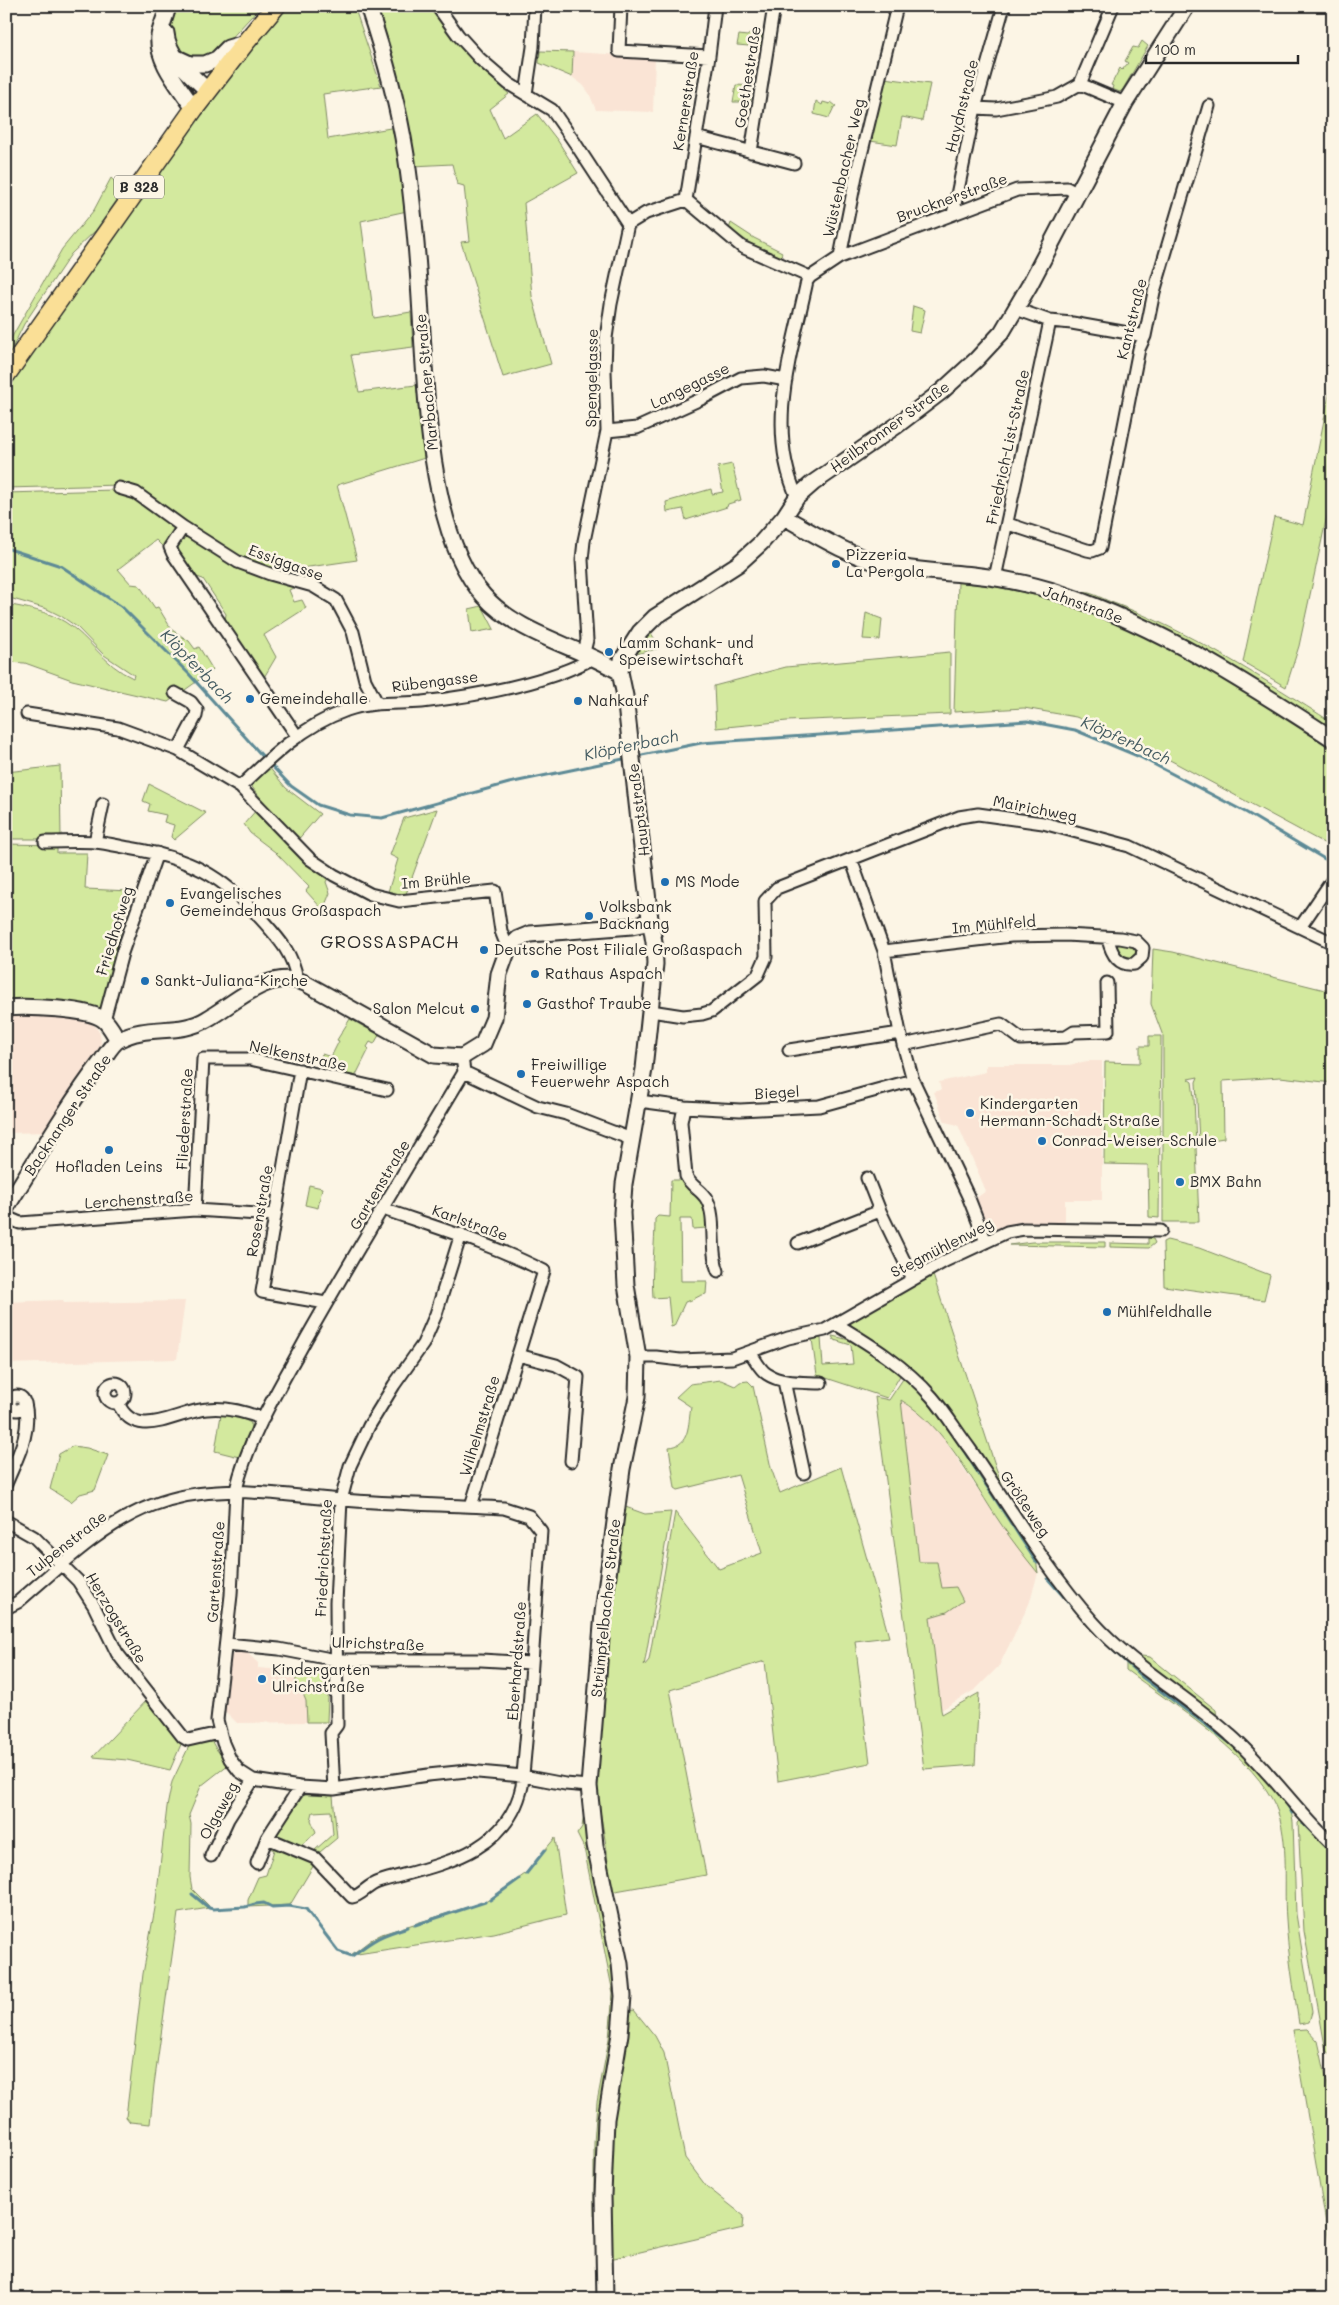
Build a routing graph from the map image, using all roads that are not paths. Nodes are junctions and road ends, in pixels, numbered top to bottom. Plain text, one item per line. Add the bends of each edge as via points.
1 (276, 6) edge
2 (368, 6) edge
3 (437, 6) edge
4 (535, 6) edge
5 (621, 6) edge
6 (715, 6) edge
7 (774, 6) edge
8 (898, 6) edge
9 (1004, 6) edge
10 (1113, 6) edge
11 (1187, 6) edge
12 (167, 11) edge
13 (245, 43) junction
14 (174, 56) junction
15 (709, 56) junction
16 (1080, 84) junction
17 (208, 91) junction
18 (526, 94) junction
19 (1125, 103) junction
20 (1209, 106) dead end
21 (976, 108) junction
22 (194, 109) junction
23 (696, 137) junction
24 (751, 152) junction
25 (794, 163) dead end
26 (1078, 194) junction
27 (686, 200) junction
28 (953, 214) junction
29 (628, 224) junction
30 (840, 257) junction
31 (810, 277) junction
32 (1016, 309) junction
33 (1050, 321) junction
34 (1145, 336) junction
35 (6, 375) edge
36 (786, 380) junction
37 (607, 431) junction
38 (119, 488) dead end
39 (797, 497) junction
40 (784, 517) junction
41 (1008, 524) junction
42 (183, 527) junction
43 (995, 578) junction
44 (589, 655) junction
45 (620, 672) junction
46 (175, 693) dead end
47 (377, 703) junction
48 (27, 714) dead end
49 (297, 736) junction
50 (1333, 739) edge
51 (178, 750) junction
52 (240, 787) junction
53 (103, 804) dead end
54 (45, 842) dead end
55 (95, 842) junction
56 (157, 852) junction
57 (851, 859) junction
58 (1333, 879) edge
59 (650, 919) junction
60 (1300, 926) junction
61 (1108, 939) dead end
62 (1333, 943) edge
63 (508, 949) junction
64 (884, 951) junction
65 (297, 979) junction
66 (1107, 983) dead end
67 (6, 1008) edge
68 (652, 1011) junction
69 (104, 1020) junction
70 (902, 1039) junction
71 (118, 1040) junction
72 (789, 1050) dead end
73 (462, 1057) junction
74 (204, 1059) joint
75 (300, 1070) junction
76 (464, 1072) junction
77 (913, 1080) junction
78 (386, 1090) dead end
79 (639, 1101) junction
80 (684, 1107) junction
81 (631, 1139) junction
82 (867, 1178) dead end
83 (6, 1208) edge
84 (383, 1209) junction
85 (195, 1210) junction
86 (880, 1211) junction
87 (274, 1215) junction
88 (6, 1217) edge
89 (1161, 1231) dead end
90 (461, 1234) junction
91 (986, 1242) junction
92 (798, 1243) dead end
93 (544, 1271) joint
94 (718, 1271) dead end
95 (913, 1279) junction
96 (326, 1303) junction
97 (836, 1324) junction
98 (750, 1352) junction
99 (518, 1355) junction
100 (638, 1357) junction
101 (784, 1381) junction
102 (821, 1383) dead end
103 (25, 1403) dead end
104 (118, 1403) dead end
105 (263, 1419) junction
106 (571, 1461) dead end
107 (804, 1473) dead end
108 (6, 1484) edge
109 (236, 1490) junction
110 (341, 1500) junction
111 (471, 1506) junction
112 (6, 1521) edge
113 (63, 1564) junction
114 (6, 1608) edge
115 (226, 1644) junction
116 (336, 1660) junction
117 (531, 1663) junction
118 (219, 1733) junction
119 (523, 1776) junction
120 (253, 1780) junction
121 (589, 1786) junction
122 (300, 1787) junction
123 (334, 1789) junction
124 (268, 1838) junction
125 (1333, 1845) edge
126 (211, 1856) dead end
127 (257, 1863) dead end
128 (605, 2299) edge

1 - 13 main road, B 328
2 - 44 street, Marbacher Straße via 395,100 406,155 418,264 425,399 436,472 450,533 476,586 502,612
3 - 18 street via 480,59
4 - 18 street via 534,48
5 - 15 street via 619,51
6 - 15 street, Kernerstraße
7 - 24 street, Goethestraße
8 - 30 street, Wüstenbacher Weg via 856,176
9 - 21 street, Haydnstraße
10 - 16 street
11 - 19 street, Heilbronner Straße
12 - 14 street via 167,42
12 - 22 street via 159,36 161,52
13 - 14 street via 228,48 217,59 205,64 190,64
13 - 17 main road, B 328
14 - 17 street
15 - 23 street, Kernerstraße
16 - 19 street
16 - 21 street via 1042,100 996,109
17 - 22 main road, B 328
18 - 29 street via 552,110
19 - 26 street, Heilbronner Straße
20 - 34 street, Kantstraße via 1154,292
21 - 28 street, Haydnstraße
22 - 35 main road, B 328
23 - 24 street
23 - 27 street, Kernerstraße
24 - 25 street
26 - 28 street, Brucknerstraße via 1067,188 1017,190
26 - 32 street, Heilbronner Straße
27 - 29 street
27 - 31 street via 742,247
28 - 30 street, Brucknerstraße
29 - 37 street, Spengelgasse via 606,338
30 - 31 street, Wüstenbacher Weg
31 - 36 street
32 - 33 street
32 - 39 street, Heilbronner Straße via 1002,332 942,392
33 - 34 street
33 - 41 street, Friedrich-List-Straße
34 - 41 street, Kantstraße via 1138,349 1102,544 1092,551
36 - 37 street, Langegasse via 764,376 741,378 636,428
36 - 39 street via 781,438 789,478
37 - 44 street, Spengelgasse via 582,560
38 - 42 street, Essiggasse via 136,493
39 - 40 street, Heilbronner Straße
40 - 43 street, Jahnstraße via 866,559 909,568
40 - 45 street, Heilbronner Straße via 738,564 655,618 629,647
41 - 43 street, Friedrich-List-Straße
42 - 47 street, Essiggasse via 238,562 313,586 336,600 353,632 365,680
42 - 49 street via 170,547 173,554
43 - 50 street, Jahnstraße via 1062,594 1129,621 1249,685
44 - 45 street, Marbacher Straße
44 - 47 street, Rübengasse via 567,672 520,684 439,700
45 - 59 street, Hauptstraße via 633,758
46 - 51 street via 191,702 197,710
47 - 49 street, Rübengasse via 347,710
48 - 51 street via 118,728
49 - 52 street, Rübengasse
51 - 52 street
52 - 63 street, Im Brühle via 310,859 370,894 399,901 495,891 501,931
53 - 55 street
54 - 55 street
55 - 56 street
56 - 65 street via 210,873 241,897 291,956
56 - 69 street, Friedhofweg via 122,953
57 - 60 street, Mairichweg via 959,817 978,814 1043,823 1129,846
57 - 64 street
57 - 68 street, Mairichweg via 777,888 765,901 766,957 758,975 712,1011 683,1016
58 - 60 street
59 - 63 street via 632,926 530,934
59 - 68 street, Strümpfelbacher Straße via 655,964
60 - 62 street, Mairichweg
61 - 64 street, Im Mühlfeld via 1065,935 1012,936
63 - 73 street via 499,974 494,1018 483,1044
64 - 70 street
65 - 71 street, Backnanger Straße via 270,980 187,1029 135,1032
65 - 73 street via 434,1055
66 - 70 street via 1108,1031 1021,1039 1001,1024
67 - 69 street via 82,1012
68 - 79 street, Strümpfelbacher Straße
69 - 71 street
70 - 72 street
70 - 77 street
71 - 83 street, Backnanger Straße
73 - 76 street
74 - 75 street, Nelkenstraße via 250,1059
74 - 85 street, Fliederstraße
75 - 78 street, Nelkenstraße
75 - 87 street, Rosenstraße
76 - 81 street via 538,1107
76 - 84 street, Gartenstraße
77 - 80 street, Biegel via 819,1106 740,1110
77 - 91 street
79 - 80 street, Biegel
79 - 81 street, Strümpfelbacher Straße
80 - 94 street via 681,1122 686,1176 708,1200 713,1258
81 - 100 street, Strümpfelbacher Straße via 624,1184 623,1254
82 - 86 street
84 - 90 street, Karlstraße
84 - 96 street, Gartenstraße
85 - 87 street, Lerchenstraße
85 - 88 street, Lerchenstraße via 20,1223
86 - 92 street
86 - 95 street
87 - 96 street, Rosenstraße via 262,1292
89 - 91 street, Stegmühlenweg via 1024,1229 1007,1232
90 - 93 street, Karlstraße
90 - 110 street, Friedrichstraße via 436,1314 422,1344 370,1426 350,1466
91 - 95 street, Stegmühlenweg
93 - 99 street, Wilhelmstraße
95 - 97 street, Stegmühlenweg
96 - 105 street, Gartenstraße
97 - 98 street
97 - 125 street, Größeweg via 884,1352 932,1397 1045,1562 1122,1652 1230,1735
98 - 100 street via 713,1360
98 - 101 street via 765,1373
99 - 106 street via 556,1365 578,1377
99 - 111 street, Wilhelmstraße
100 - 121 street, Strümpfelbacher Straße via 637,1397 622,1469 603,1612
101 - 102 street
101 - 107 street
103 - 108 street via 27,1432
104 - 105 street via 128,1418 142,1424 208,1408 248,1413
105 - 109 street, Gartenstraße
109 - 110 street, Eberhardstraße
109 - 113 street, Tulpenstraße via 210,1491 153,1504 116,1523
109 - 115 street, Gartenstraße
110 - 111 street, Eberhardstraße
110 - 116 street, Friedrichstraße
111 - 117 street, Eberhardstraße via 504,1508 529,1516 541,1531
112 - 113 street, Herzogstraße via 34,1537
113 - 114 street, Tulpenstraße via 18,1602
113 - 118 street, Herzogstraße via 94,1606 117,1653 184,1737 194,1740
115 - 116 street, Ulrichstraße via 280,1649
115 - 118 street, Gartenstraße via 217,1720
116 - 117 street, Ulrichstraße
116 - 123 street, Friedrichstraße via 337,1725 331,1733
117 - 119 street, Eberhardstraße
118 - 120 street, Gartenstraße via 234,1766
119 - 121 street, Gartenstraße
119 - 123 street, Gartenstraße via 467,1771
119 - 124 street, Eberhardstraße via 514,1810 485,1844 456,1860 370,1884 356,1896 348,1896 315,1858
120 - 122 street, Gartenstraße
120 - 126 street, Olgaweg via 228,1819
121 - 128 street, Strümpfelbacher Straße via 595,1844 620,1964 623,1996 606,2119 603,2195
122 - 123 street, Gartenstraße
122 - 124 street
124 - 127 street

